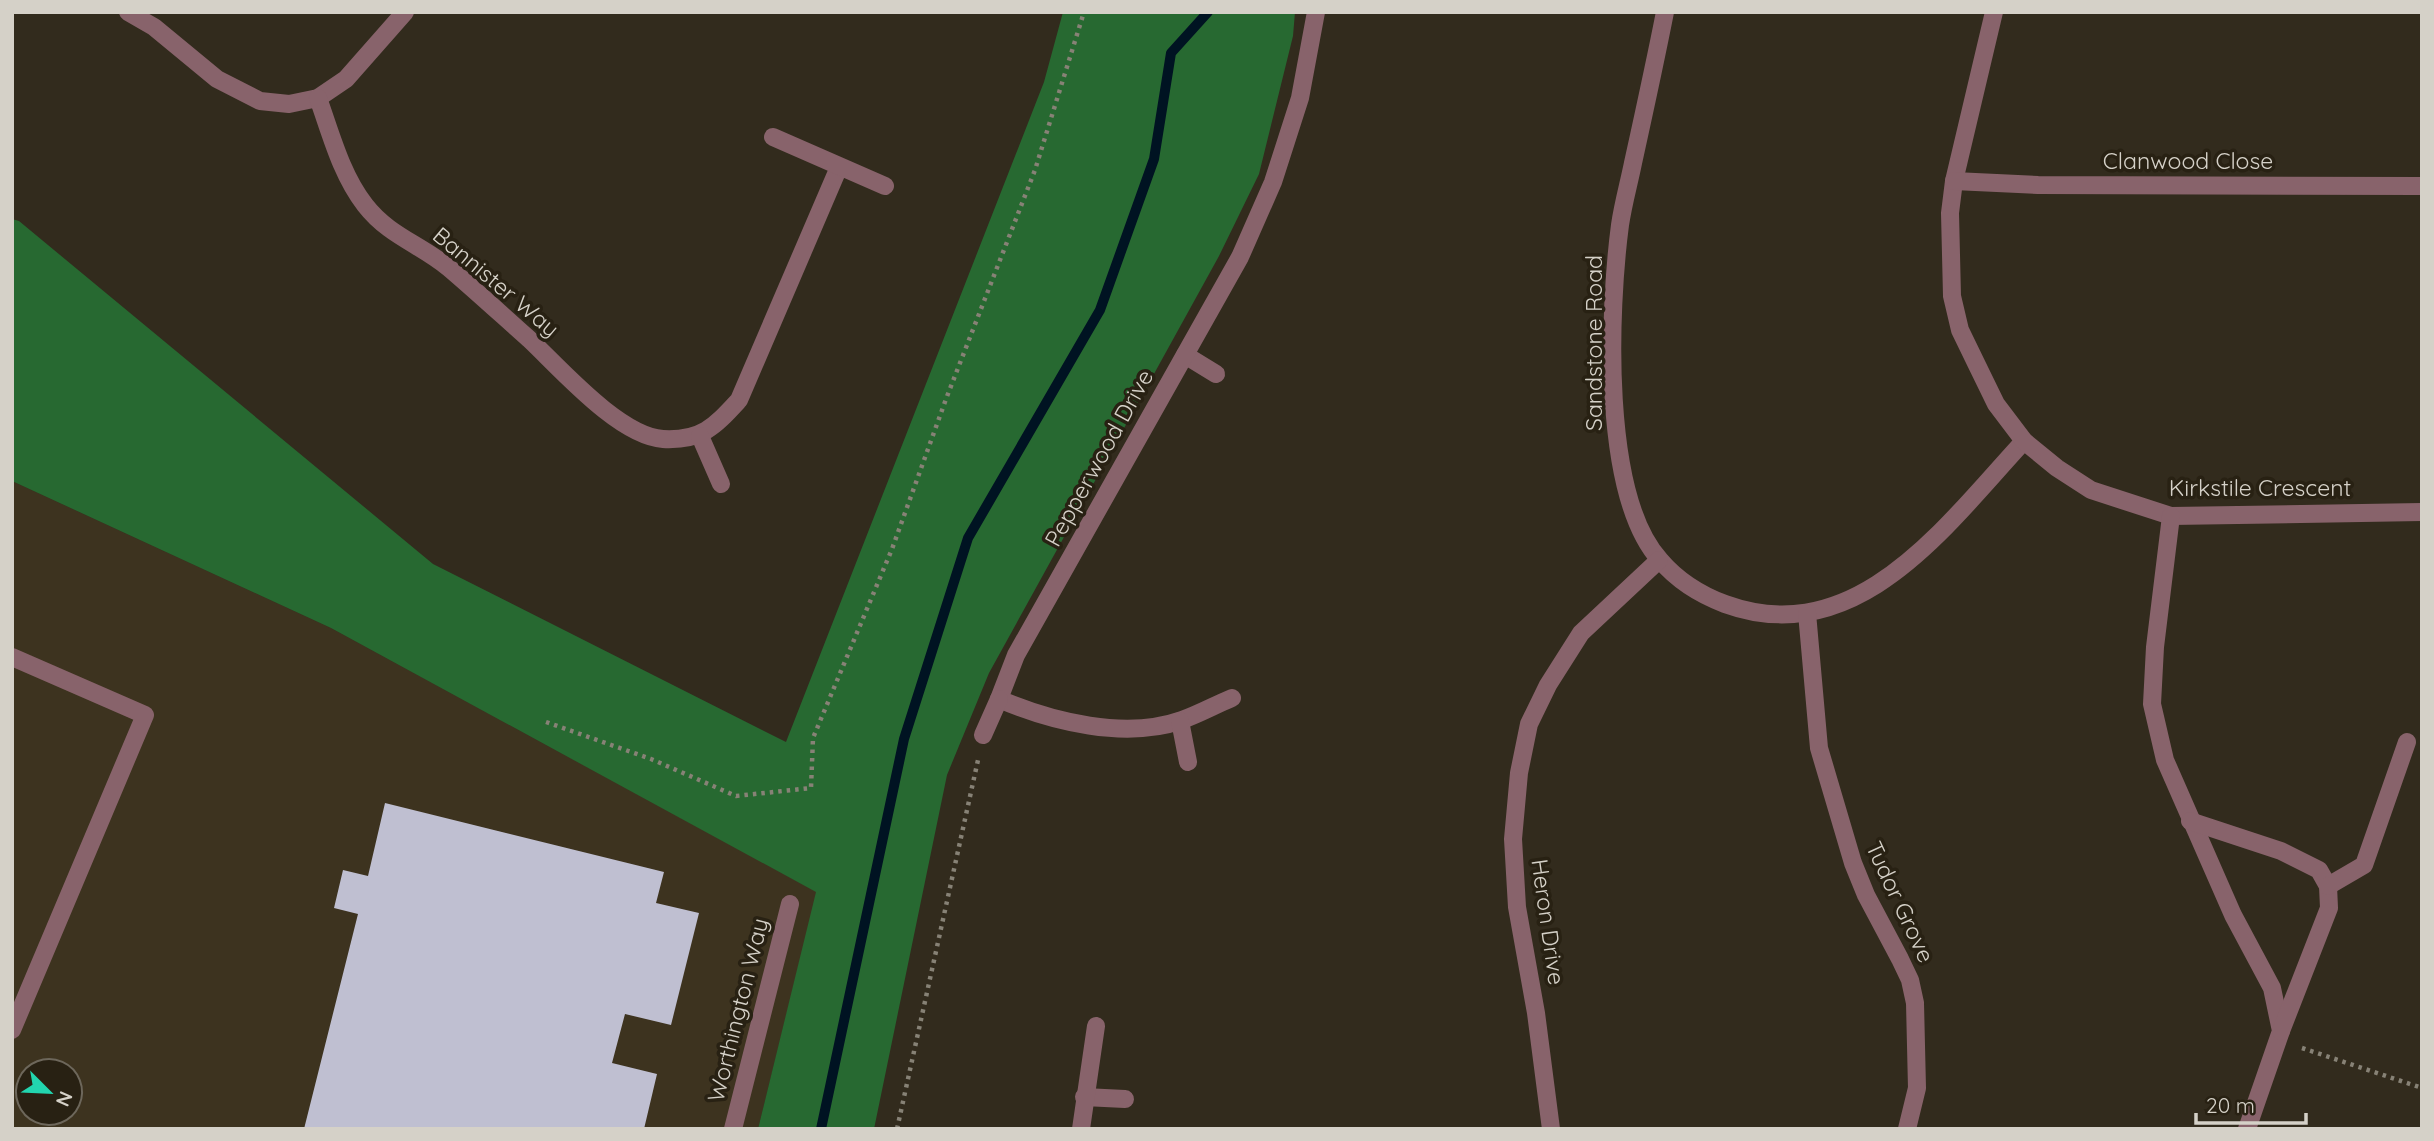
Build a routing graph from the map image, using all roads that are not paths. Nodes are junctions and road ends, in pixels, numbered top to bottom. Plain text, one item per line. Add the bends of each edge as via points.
1 (128, 12) edge
2 (405, 12) edge
3 (1316, 12) edge
4 (1665, 12) edge
5 (1994, 12) edge
6 (318, 98) junction
7 (773, 137) dead end
8 (839, 167) junction
9 (1954, 181) junction
10 (885, 186) dead end
11 (2422, 186) edge
12 (1185, 355) junction
13 (1216, 374) dead end
14 (699, 436) junction
15 (2024, 441) junction
16 (721, 484) dead end
17 (2422, 512) edge
18 (2172, 516) junction
19 (1659, 560) junction
20 (1807, 613) junction
21 (12, 657) edge
22 (1232, 698) dead end
23 (999, 699) junction
24 (1180, 721) junction
25 (983, 735) road end
26 (2407, 742) dead end
27 (1188, 762) dead end
28 (2190, 821) junction
29 (2328, 886) junction
30 (790, 904) dead end
31 (1096, 1026) dead end
32 (12, 1030) edge
33 (2279, 1035) junction
34 (1084, 1097) junction
35 (1125, 1099) dead end
36 (733, 1129) edge
37 (1080, 1129) edge
38 (1551, 1129) edge
39 (1907, 1129) edge
40 (2247, 1129) edge

1 - 6 street via 154,27 217,79 260,101 289,104
2 - 6 street via 346,79
3 - 12 street, Pepperwood Drive via 1300,98 1273,182 1240,257
4 - 19 street, Sandstone Road via 1620,223 1613,296 1615,396 1625,490 1639,528
5 - 9 street, Kirkstile Crescent
6 - 14 street, Bannister Way via 350,184 385,227 436,257 598,404 631,428 661,439
7 - 8 street
8 - 10 street
8 - 14 street via 740,400
9 - 11 street, Clanwood Close
9 - 15 street, Kirkstile Crescent via 1952,296 1960,330 1996,404
12 - 13 street
12 - 23 street, Pepperwood Drive via 1016,655
14 - 16 street
15 - 18 street, Kirkstile Crescent via 2091,490
15 - 20 street, Sandstone Road via 1936,536 1884,580 1854,598
17 - 18 street, Kirkstile Crescent
18 - 28 street via 2152,704 2165,760
19 - 20 street, Sandstone Road via 1719,602 1776,616
19 - 38 street, Heron Drive via 1581,633 1529,724 1513,839 1517,907
20 - 39 street, Tudor Grove via 1819,748 1853,863 1910,980 1915,1003 1917,1088
21 - 32 street via 145,715
22 - 24 street
23 - 24 street via 1070,724 1143,727
23 - 25 street, Pepperwood Drive
24 - 27 street
26 - 29 street via 2364,865
28 - 29 street via 2281,851 2319,870
28 - 33 street via 2272,988
29 - 33 street via 2329,908
30 - 36 street, Worthington Way
31 - 34 street
33 - 40 street
34 - 35 street
34 - 37 street

